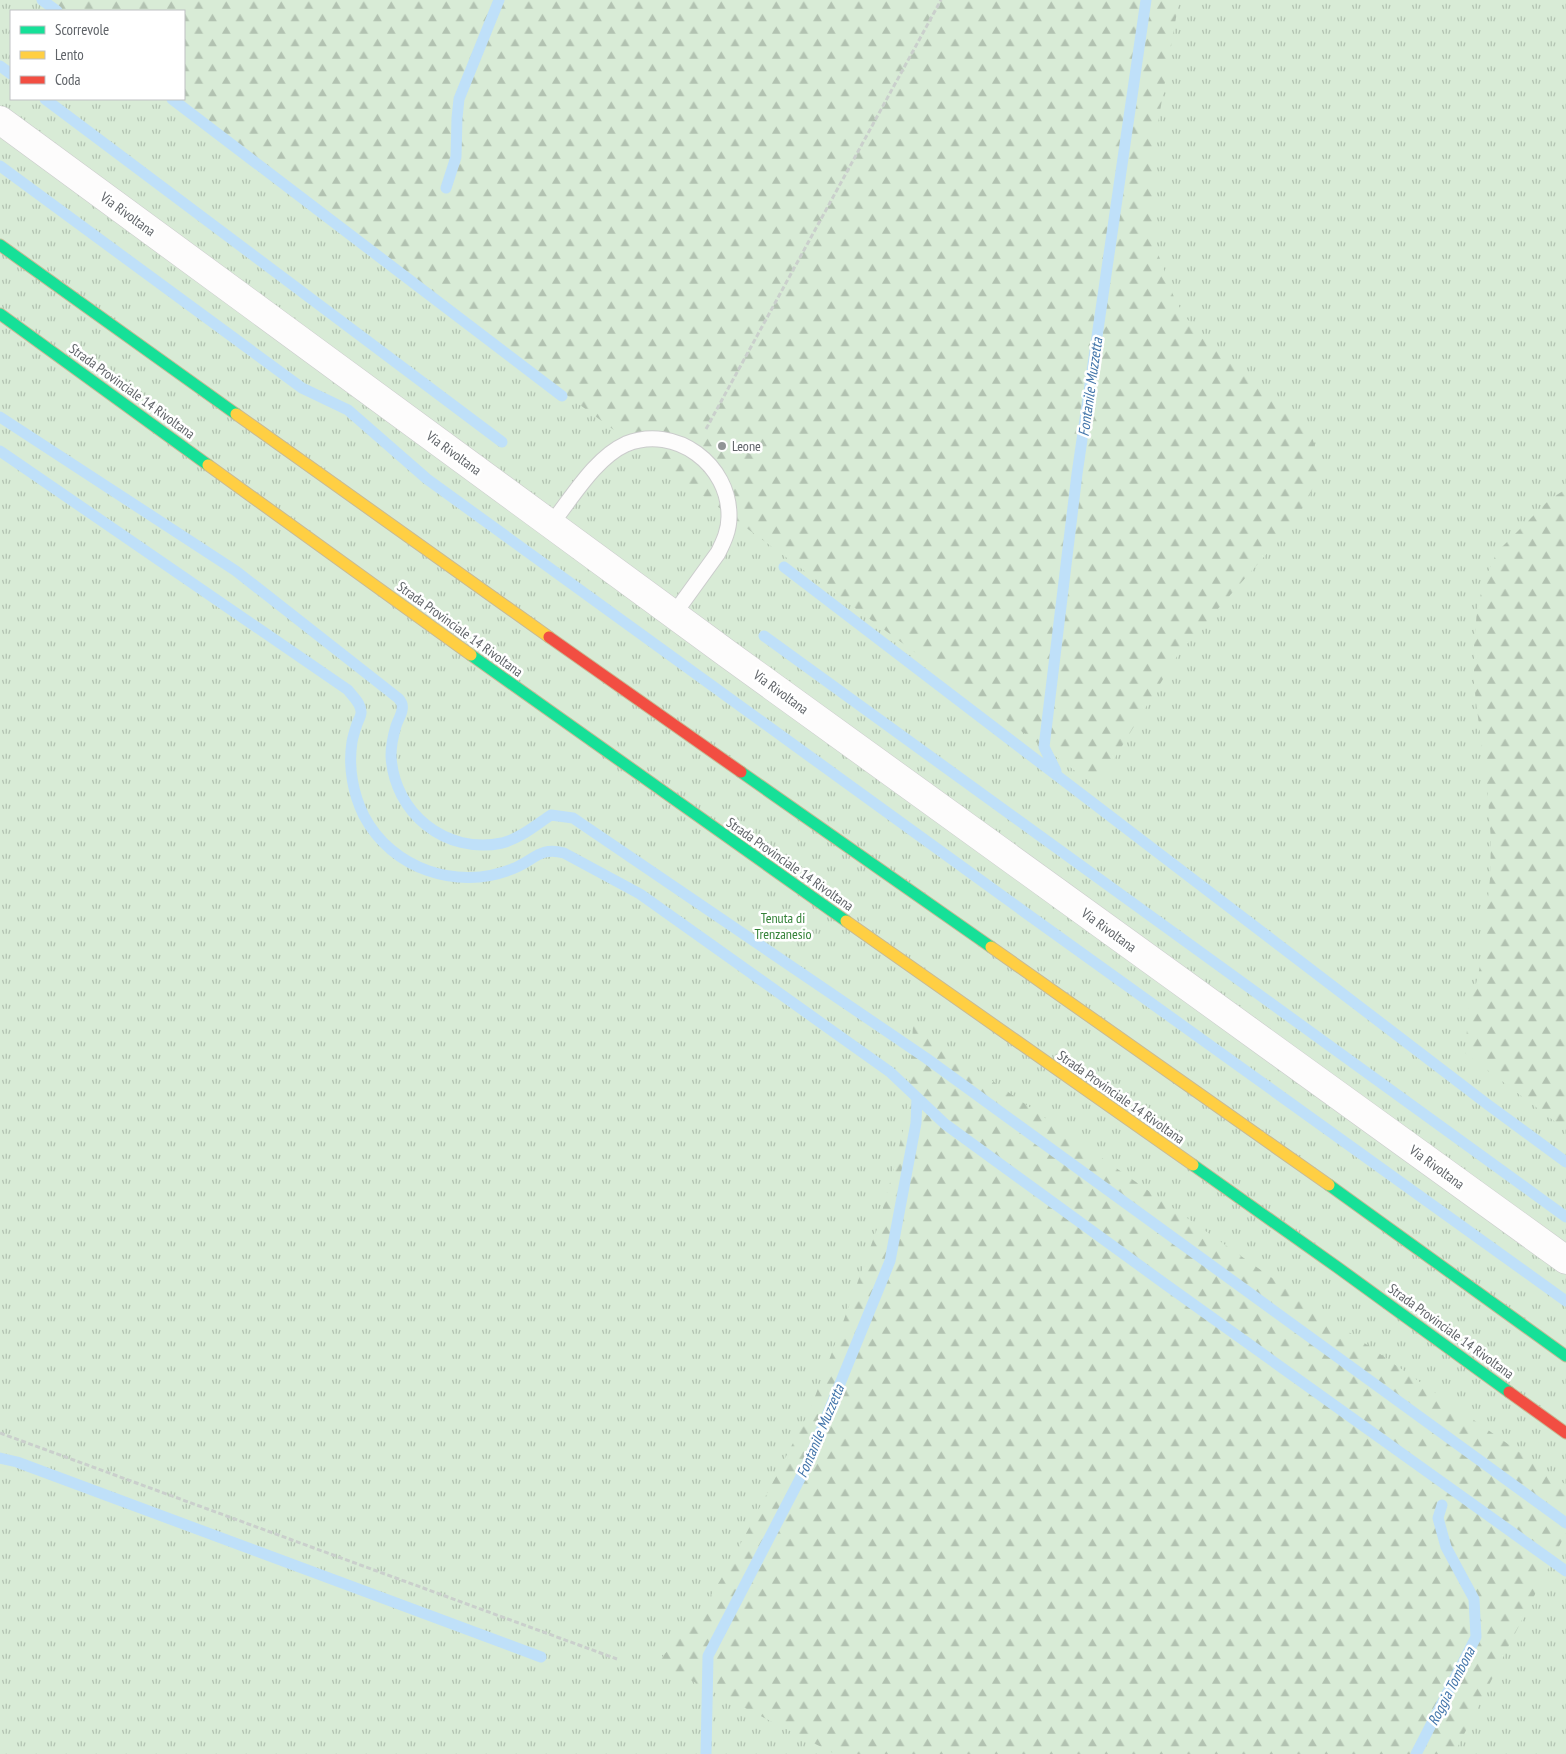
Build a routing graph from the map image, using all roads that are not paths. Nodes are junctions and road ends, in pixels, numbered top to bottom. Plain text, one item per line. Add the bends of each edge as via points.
1 (0, 120) edge
2 (0, 245) edge
3 (0, 314) edge
4 (551, 524) junction
5 (674, 614) junction
6 (1566, 1260) edge
7 (1566, 1356) edge
8 (1566, 1433) edge

1 - 4 street, Via Rivoltana
2 - 7 highway via 472,583 1379,1220
3 - 8 highway, Strada Provinciale 14 Rivoltana via 552,714 1338,1268
4 - 5 street, Via Rivoltana
4 - 5 lane via 597,465 616,449 639,440 664,440 694,451 722,482 729,518 718,553
5 - 6 street, Via Rivoltana

